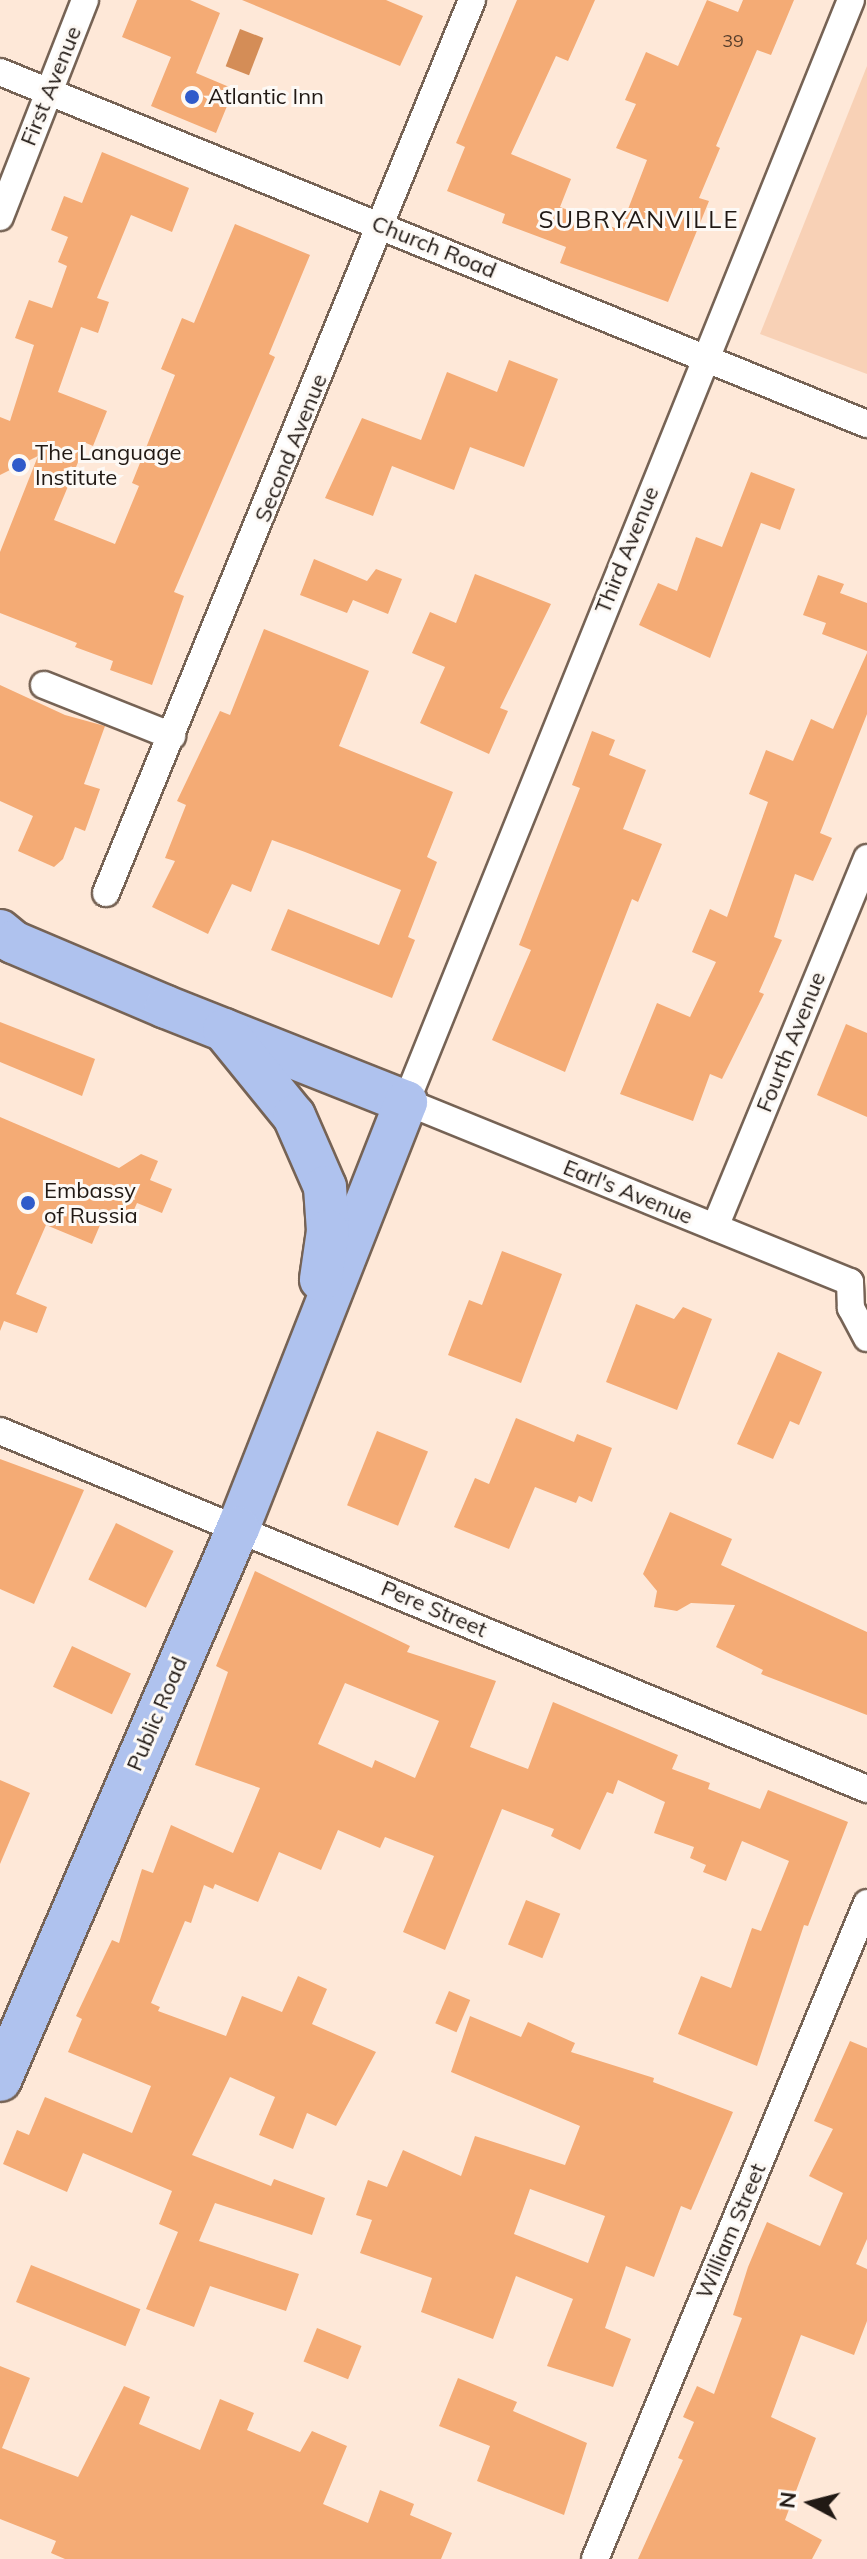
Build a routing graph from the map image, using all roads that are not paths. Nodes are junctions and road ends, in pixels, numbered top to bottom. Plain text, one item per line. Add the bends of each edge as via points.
1 (85, 0) edge
2 (472, 0) edge
3 (851, 0) edge
4 (0, 72) edge
5 (46, 93) junction
6 (0, 217) edge
7 (381, 225) junction
8 (704, 357) junction
9 (867, 424) edge
10 (44, 685) dead end
11 (172, 736) junction
12 (867, 858) edge
13 (106, 893) dead end
14 (0, 931) edge
15 (222, 1028) junction
16 (406, 1102) junction
17 (715, 1227) junction
18 (858, 1277) edge
19 (867, 1338) edge
20 (311, 1348) junction
21 (0, 1431) edge
22 (238, 1528) junction
23 (867, 1789) edge
24 (867, 1903) edge
25 (0, 2080) edge
26 (595, 2559) edge

1 - 5 street, First Avenue
2 - 7 street, Second Avenue
3 - 8 street, Third Avenue
4 - 5 street, Church Road
5 - 6 street, First Avenue
5 - 7 street, Church Road
7 - 8 street, Church Road
7 - 11 street, Second Avenue
8 - 9 street, Church Road
8 - 16 street, Third Avenue
10 - 11 street
11 - 13 street, Second Avenue
12 - 17 street, Fourth Avenue
14 - 15 main road via 13,942
15 - 16 main road
15 - 20 main road via 294,1116 325,1187 328,1231
16 - 17 street, Earl's Avenue
16 - 20 main road
17 - 18 street, Earl's Avenue
18 - 19 street, Earl's Avenue via 851,1308
20 - 22 main road, Public Road
21 - 22 street, Pere Street
22 - 23 street, Pere Street
22 - 25 main road, Public Road
24 - 26 street, William Street

